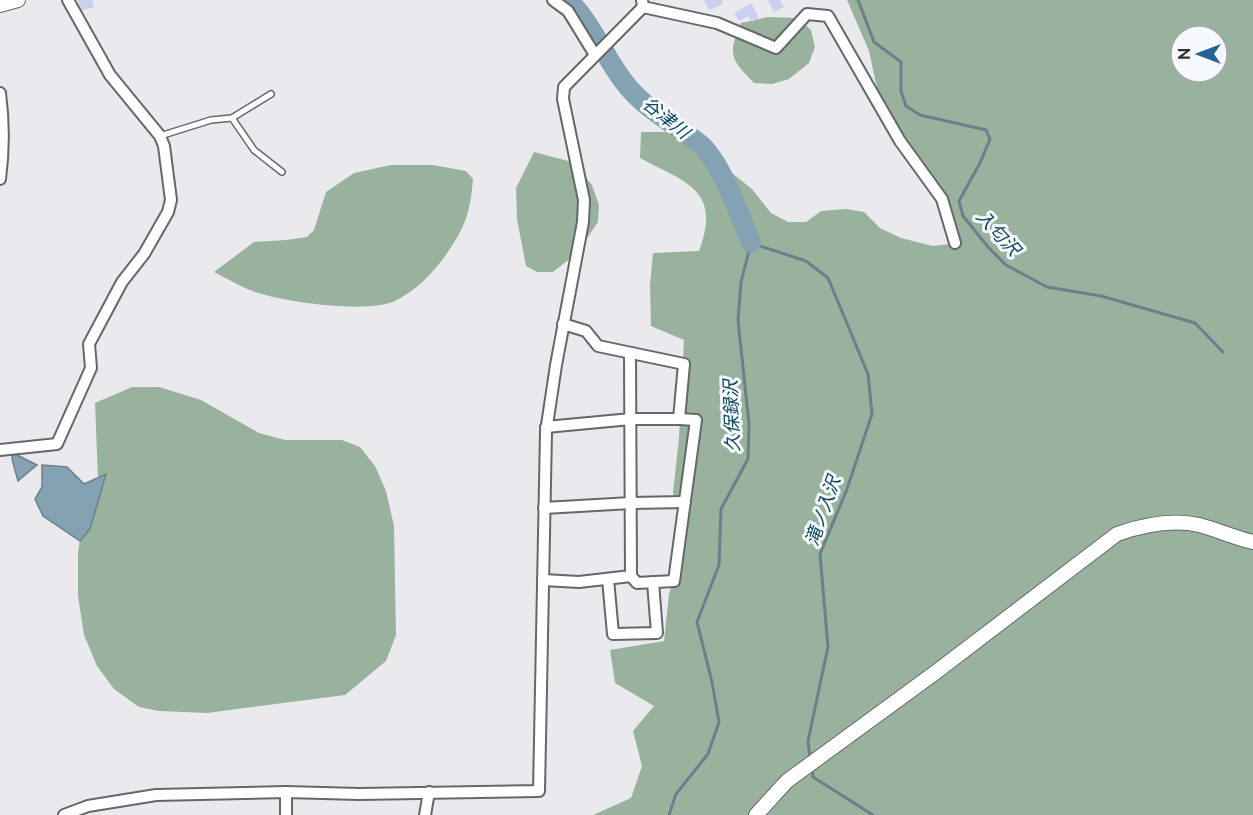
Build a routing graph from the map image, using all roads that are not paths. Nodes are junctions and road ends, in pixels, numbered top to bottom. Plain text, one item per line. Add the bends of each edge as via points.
1 (18, 0) edge
2 (68, 0) edge
3 (553, 0) edge
4 (643, 4) edge
5 (0, 5) edge
6 (595, 55) junction
7 (0, 93) edge
8 (271, 94) dead end
9 (232, 118) junction
10 (160, 136) junction
11 (282, 172) dead end
12 (0, 179) edge
13 (956, 243) dead end
14 (563, 324) junction
15 (630, 352) junction
16 (631, 419) junction
17 (679, 419) junction
18 (546, 427) junction
19 (0, 450) edge
20 (685, 502) junction
21 (631, 503) junction
22 (544, 508) junction
23 (1253, 542) edge
24 (631, 576) junction
25 (608, 579) junction
26 (543, 580) junction
27 (653, 582) junction
28 (286, 792) junction
29 (429, 792) junction
30 (64, 815) edge
31 (286, 815) edge
32 (425, 815) edge
33 (756, 815) edge

1 - 5 street
2 - 10 street via 110,75
3 - 6 street via 568,11
4 - 6 street
4 - 13 street via 717,23 776,48 807,14 828,16 900,141 942,199
6 - 14 street via 564,87 563,99 584,200
7 - 12 street via 4,150
8 - 9 lane
9 - 10 lane via 211,120
9 - 11 lane via 254,150
10 - 19 street via 171,200 168,212 89,344 91,368 57,444
14 - 15 street via 586,331 598,346
14 - 18 street
15 - 16 street
15 - 17 street via 684,364
16 - 17 street
16 - 18 street
16 - 21 street
17 - 20 street via 696,420
18 - 22 street
20 - 21 street
20 - 27 street via 674,581
21 - 22 street
21 - 24 street
22 - 26 street
23 - 33 street via 1198,525 1167,522 1117,534 787,781
24 - 25 street
24 - 27 street via 637,583
25 - 26 street
25 - 27 street via 613,634 657,633
26 - 29 street via 539,791
28 - 29 street
28 - 30 street via 156,795 88,806
28 - 31 street
29 - 32 street

